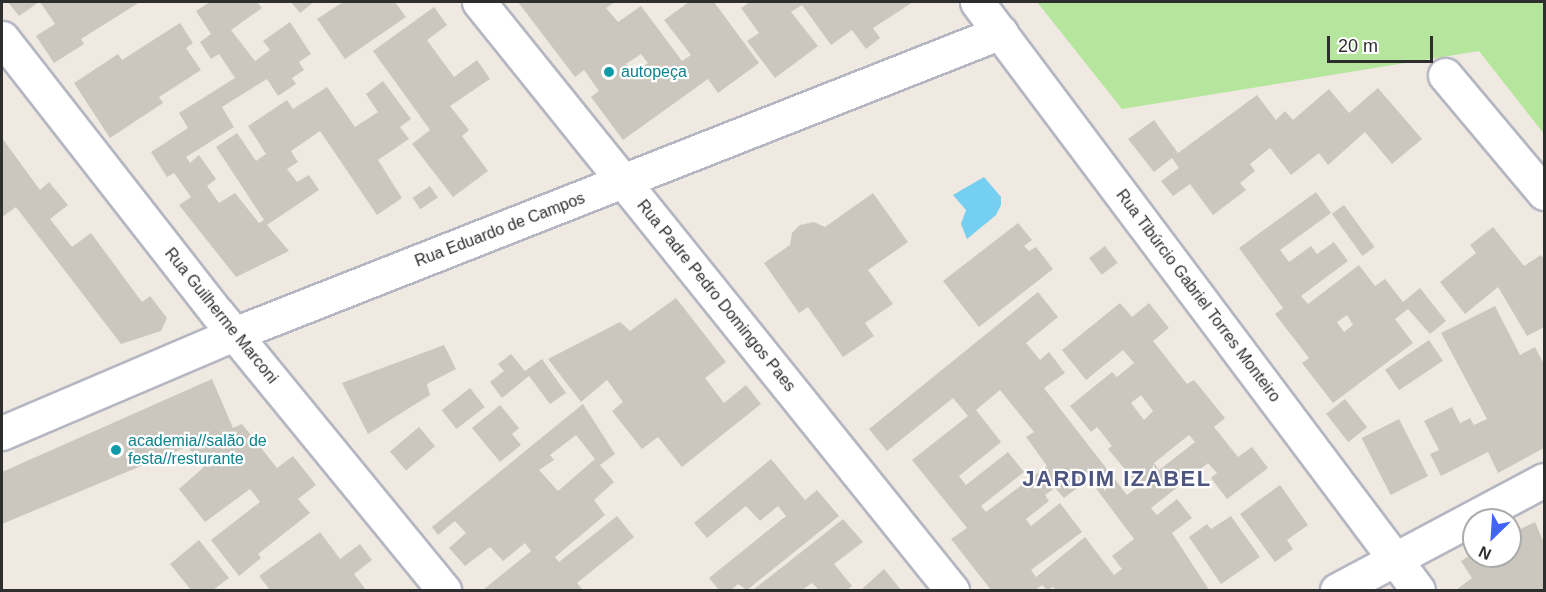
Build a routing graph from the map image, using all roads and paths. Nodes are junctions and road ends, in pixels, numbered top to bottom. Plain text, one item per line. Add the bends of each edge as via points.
1 (479, 2) edge
2 (977, 2) edge
3 (1000, 32) junction
4 (2, 38) edge
5 (1445, 75) dead end
6 (624, 181) junction
7 (1545, 193) edge
8 (234, 334) junction
9 (2, 433) edge
10 (1545, 480) edge
11 (1396, 561) junction
12 (444, 591) edge
13 (952, 591) edge
14 (1336, 591) edge
15 (1418, 591) edge

1 - 6 street, Rua Padre Pedro Domingos Paes
2 - 3 street, Rua Tibúrcio Gabriel Torres Monteiro
3 - 6 street, Rua Eduardo de Campos
3 - 11 street, Rua Tibúrcio Gabriel Torres Monteiro
4 - 8 street, Rua Guilherme Marconi
5 - 7 street
6 - 8 street, Rua Eduardo de Campos
6 - 13 street, Rua Padre Pedro Domingos Paes
8 - 9 street, Rua Eduardo de Campos
8 - 12 street, Rua Guilherme Marconi
10 - 11 street
11 - 14 street
11 - 15 street, Rua Tibúrcio Gabriel Torres Monteiro

